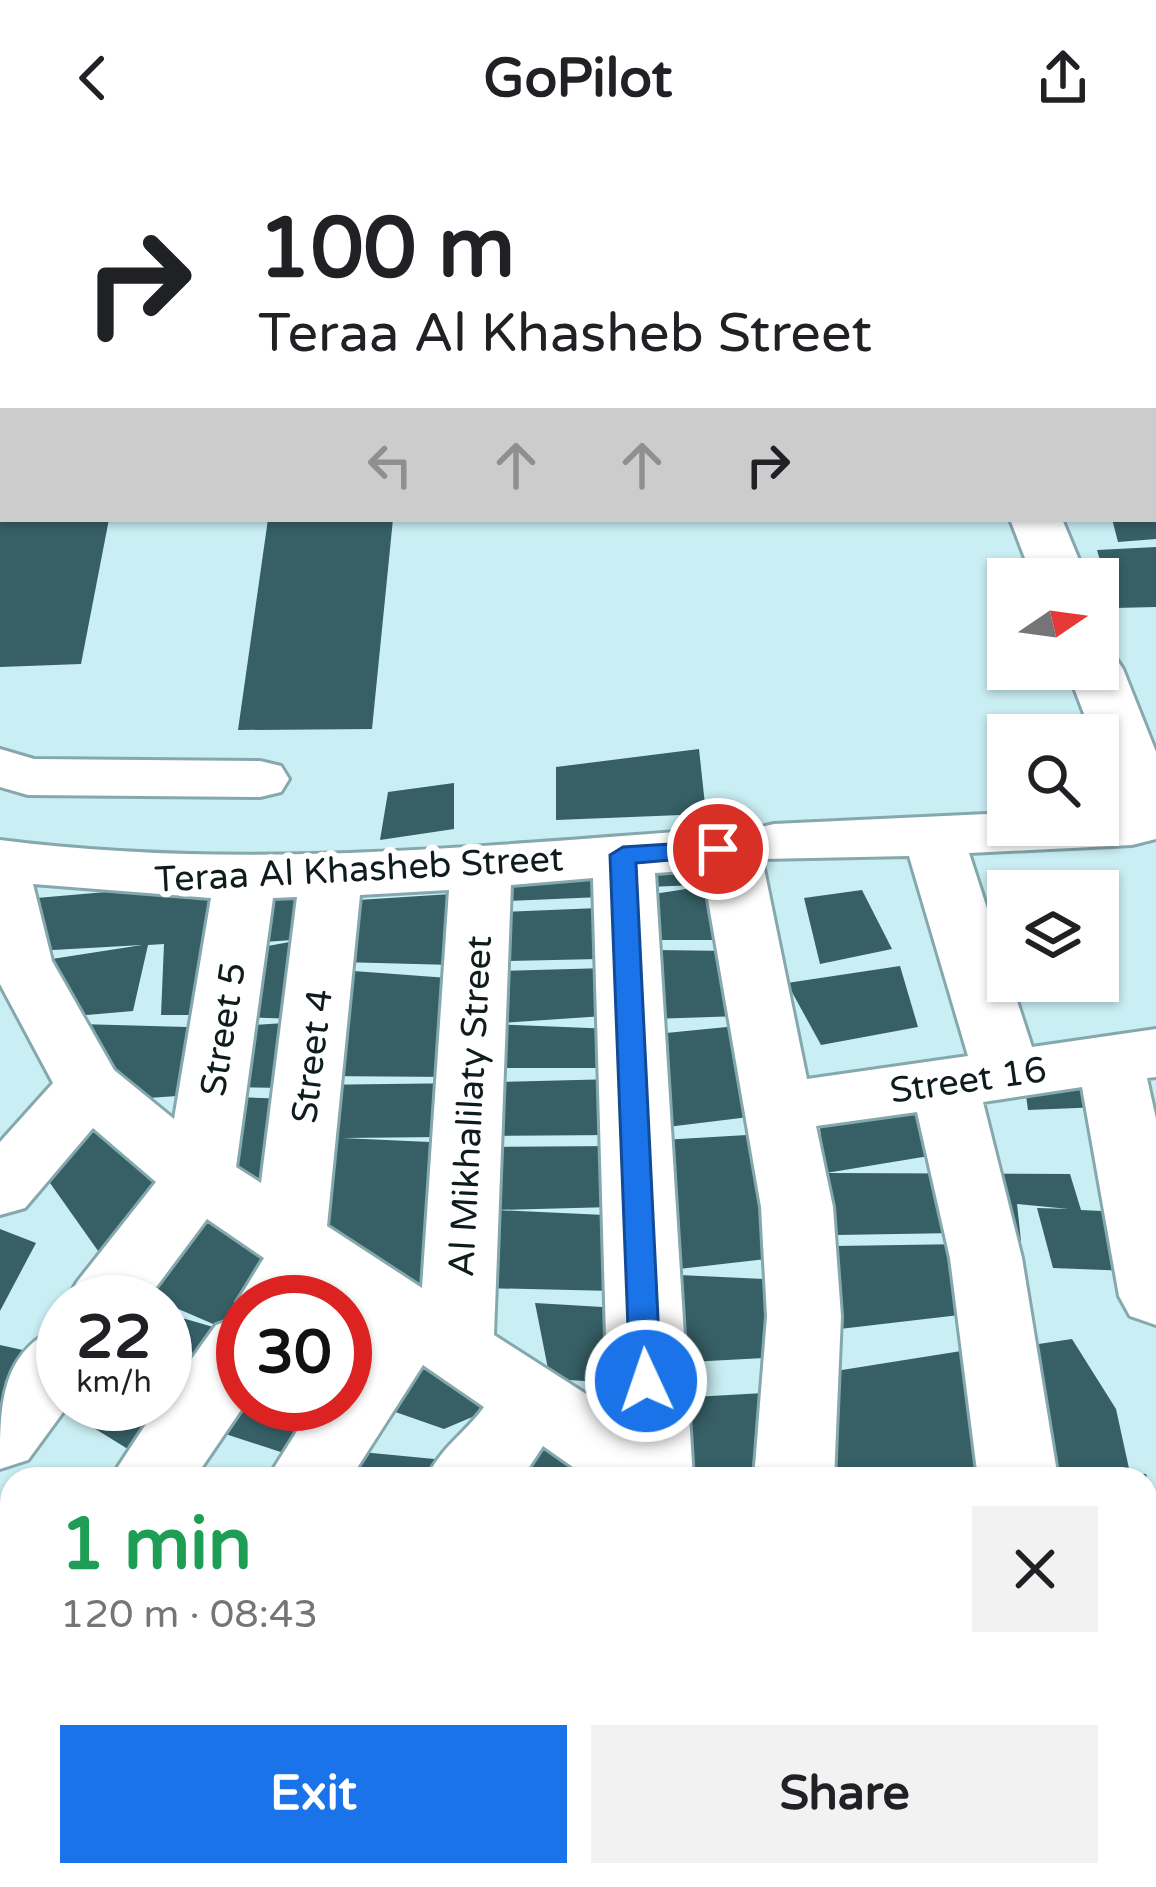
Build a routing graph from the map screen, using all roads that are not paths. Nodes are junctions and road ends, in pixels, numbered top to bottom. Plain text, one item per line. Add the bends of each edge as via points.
1 (1037, 522) edge
2 (1052, 558) edge
3 (1102, 690) edge
4 (14, 772) edge
5 (260, 779) dead end
6 (932, 836) junction
7 (0, 844) edge
8 (746, 846) junction
9 (623, 855) junction
10 (0, 860) edge
11 (481, 865) junction
12 (0, 875) edge
13 (331, 875) junction
14 (245, 880) junction
15 (10, 970) edge
16 (1133, 1056) edge
17 (976, 1078) junction
18 (89, 1087) junction
19 (780, 1107) junction
20 (199, 1178) junction
21 (0, 1189) edge
22 (291, 1263) edge
23 (124, 1275) edge
24 (1156, 1296) edge
25 (435, 1333) junction
26 (216, 1385) edge
27 (36, 1390) edge
28 (532, 1399) junction
29 (0, 1437) edge
30 (158, 1467) edge
31 (318, 1467) edge
32 (474, 1467) edge
33 (634, 1467) edge
34 (651, 1467) edge
35 (795, 1467) edge
36 (1016, 1467) edge

1 - 2 main road
3 - 6 main road, Teraa Al Khasheb Street via 1148,820
4 - 5 main road
4 - 7 main road
6 - 8 main road, Teraa Al Khasheb Street
6 - 17 main road
8 - 9 main road, Teraa Al Khasheb Street
8 - 19 main road via 734,860
9 - 11 main road, Teraa Al Khasheb Street
9 - 34 main road
10 - 14 main road, Teraa Al Khasheb Street via 100,875
11 - 13 main road, Teraa Al Khasheb Street
11 - 25 main road, Al Mikhalilaty Street
12 - 15 main road
13 - 14 main road, Teraa Al Khasheb Street
13 - 22 main road, Street 4
14 - 20 main road, Street 5
15 - 18 main road
16 - 17 main road, Street 16
16 - 24 main road
17 - 19 main road, Street 16
17 - 36 main road via 986,1258
18 - 20 main road
18 - 21 main road
19 - 35 main road via 804,1316
20 - 22 main road
20 - 23 main road
22 - 25 main road
25 - 28 main road
25 - 31 main road
26 - 30 main road
27 - 29 main road
28 - 32 main road via 496,1452
28 - 33 main road

